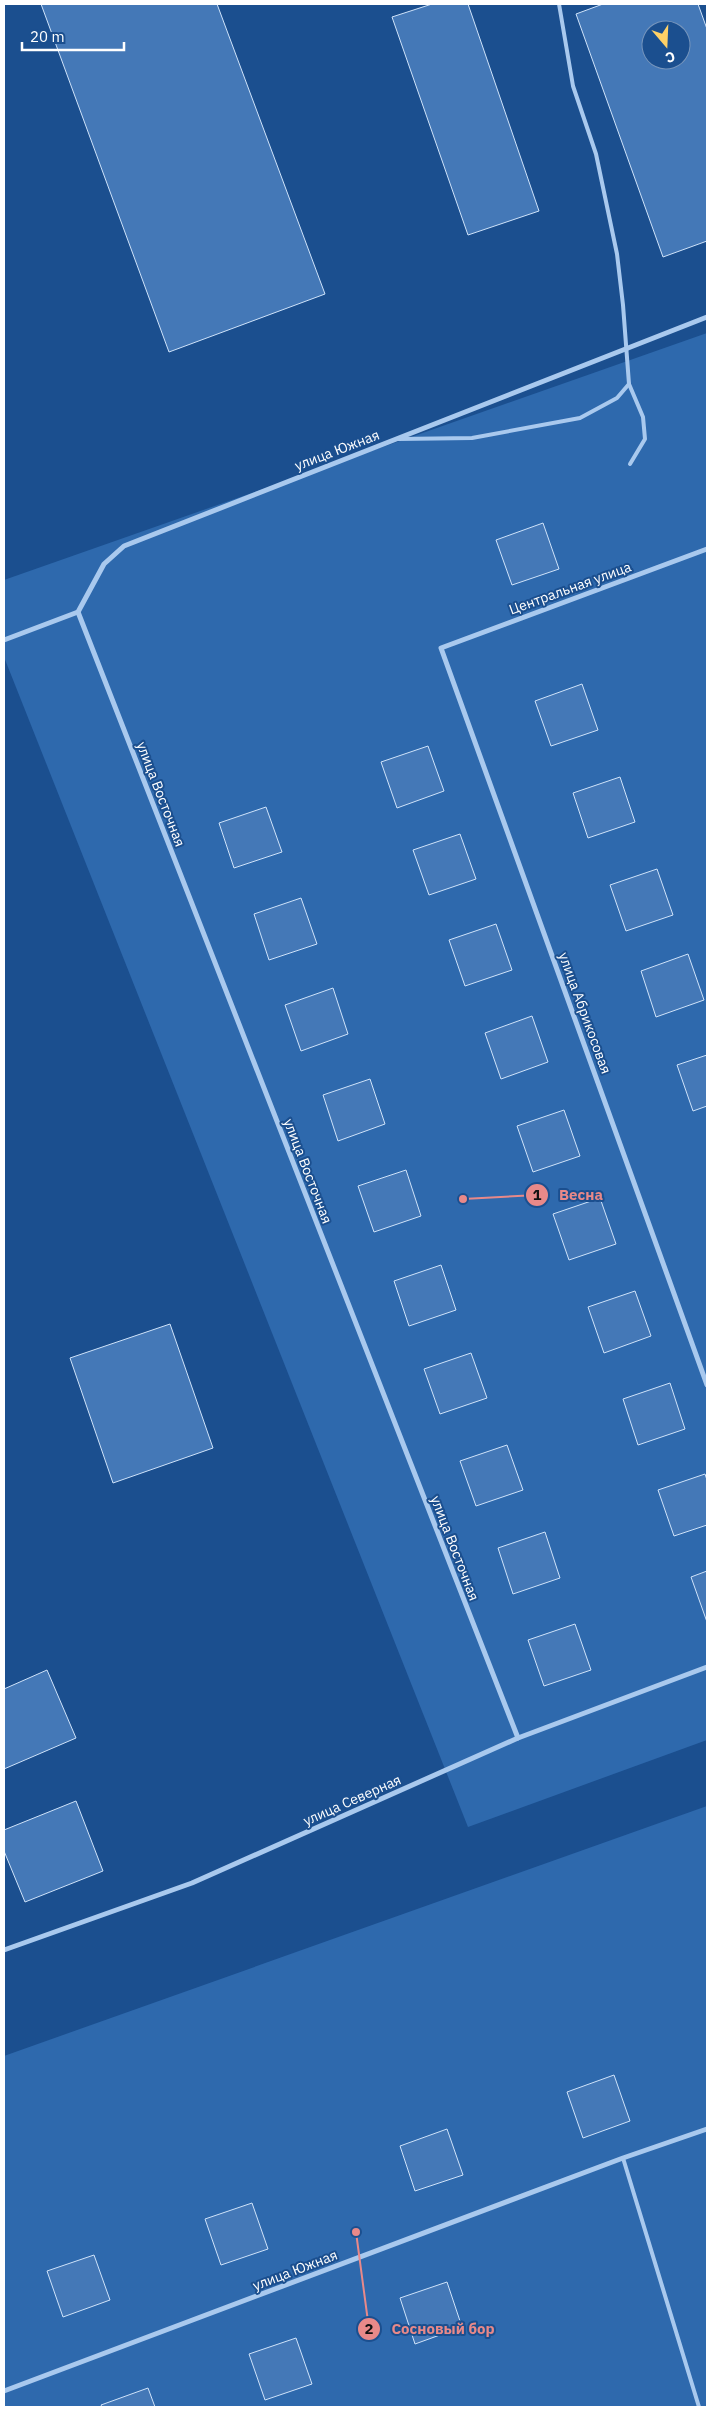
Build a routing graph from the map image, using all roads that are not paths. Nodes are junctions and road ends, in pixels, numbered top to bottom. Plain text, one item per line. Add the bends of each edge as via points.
1 (559, 4) edge
2 (707, 317) edge
3 (628, 348) junction
4 (629, 384) junction
5 (396, 439) junction
6 (630, 464) dead end
7 (707, 549) edge
8 (78, 612) junction
9 (4, 640) edge
10 (441, 648) joint
11 (707, 1385) edge
12 (707, 1666) edge
13 (518, 1738) junction
14 (4, 1950) edge
15 (707, 2129) edge
16 (623, 2158) junction
17 (4, 2391) edge
18 (699, 2407) edge

1 - 3 lane via 573,86 596,154 617,254
2 - 3 street, улица Южная
3 - 4 lane
3 - 5 street, улица Южная
4 - 5 lane via 617,398 580,418 472,438
4 - 6 lane via 642,417 645,440
5 - 8 street, улица Южная via 124,546 104,564
7 - 10 street, Центральная улица
8 - 9 street
8 - 13 street, улица Восточная
10 - 11 street, улица Абрикосовая
12 - 13 street, улица Северная
13 - 14 street, улица Северная via 192,1883
15 - 16 street, улица Южная
16 - 17 street, улица Южная
16 - 18 lane

